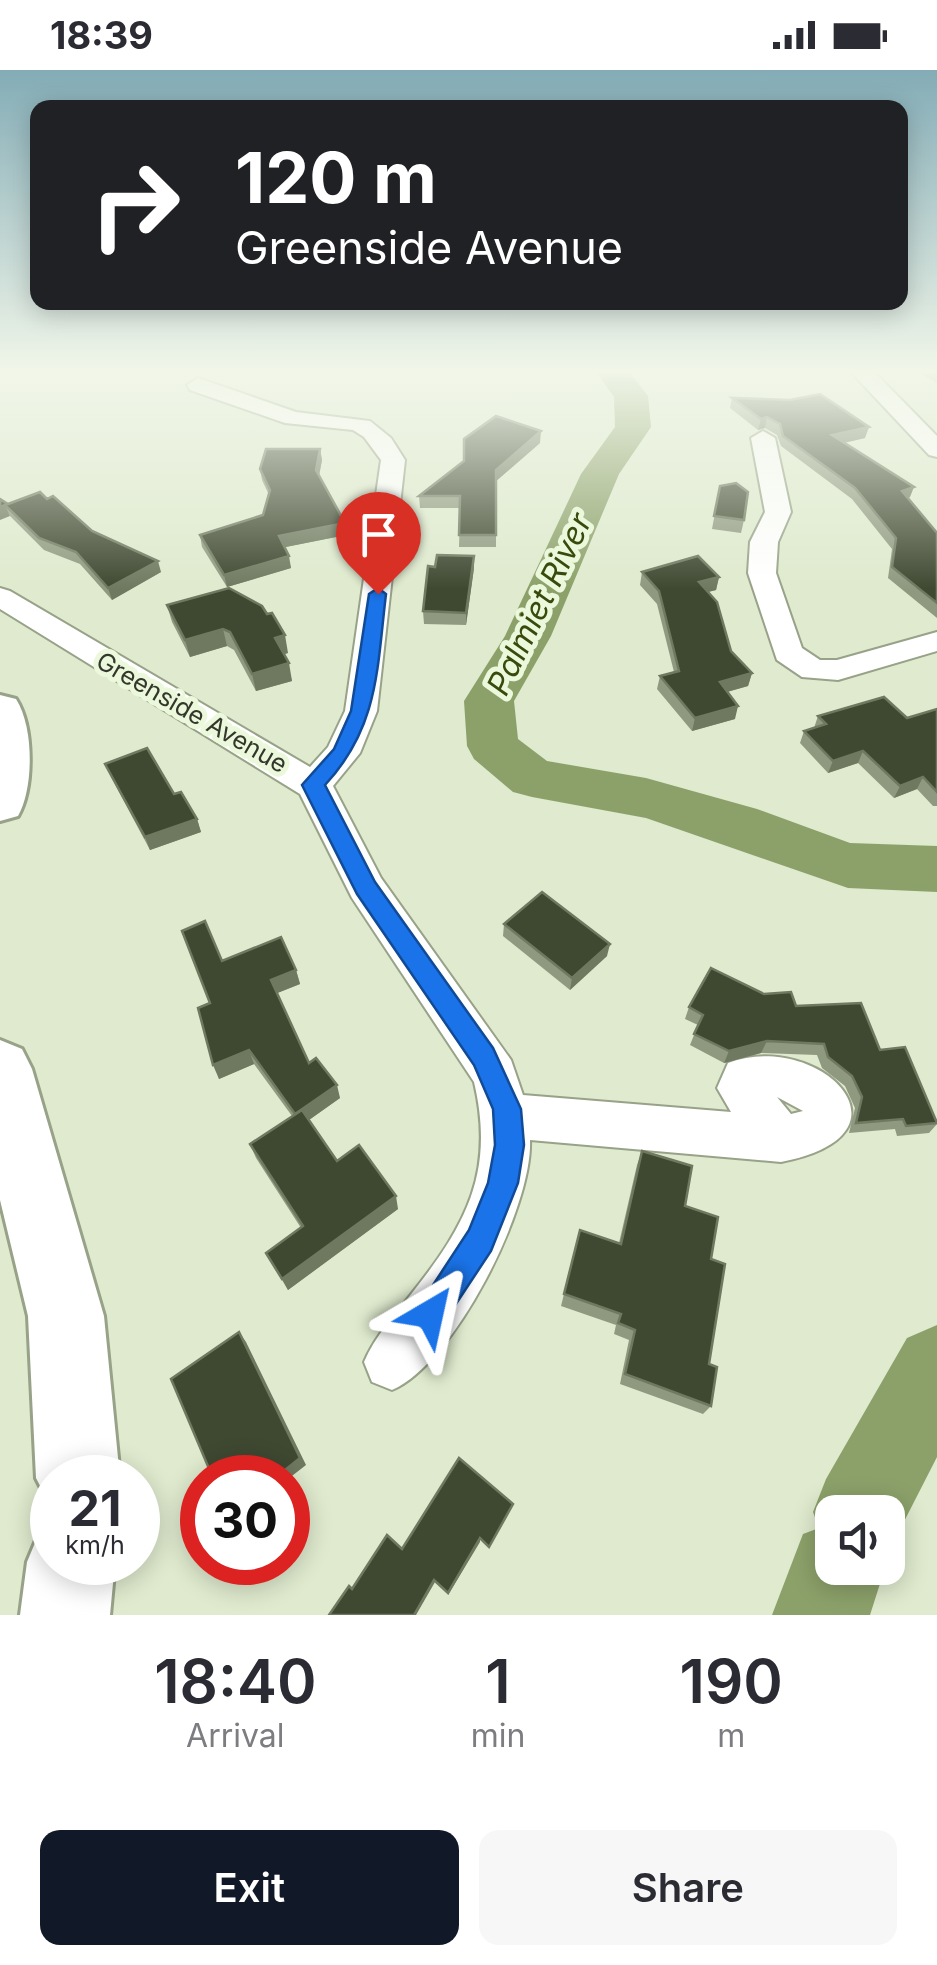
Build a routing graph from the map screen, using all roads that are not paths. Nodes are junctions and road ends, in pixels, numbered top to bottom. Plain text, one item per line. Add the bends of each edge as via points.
1 (384, 445) edge
2 (764, 445) edge
3 (0, 597) edge
4 (937, 641) edge
5 (0, 710) edge
6 (313, 785) junction
7 (0, 803) edge
8 (0, 1069) edge
9 (508, 1116) junction
10 (781, 1138) dead end
11 (392, 1362) dead end
12 (76, 1455) edge
13 (69, 1585) edge
14 (65, 1615) edge

1 - 6 street, Greenside Avenue via 393,460 361,711 343,753
2 - 4 street via 778,512 764,542 762,573 781,641 795,661 813,670 838,670
3 - 6 street, Greenside Avenue
5 - 7 main road
6 - 9 street via 386,920 495,1075
8 - 12 main road via 66,1316
9 - 10 street
9 - 11 street via 503,1183 480,1240
13 - 14 main road

